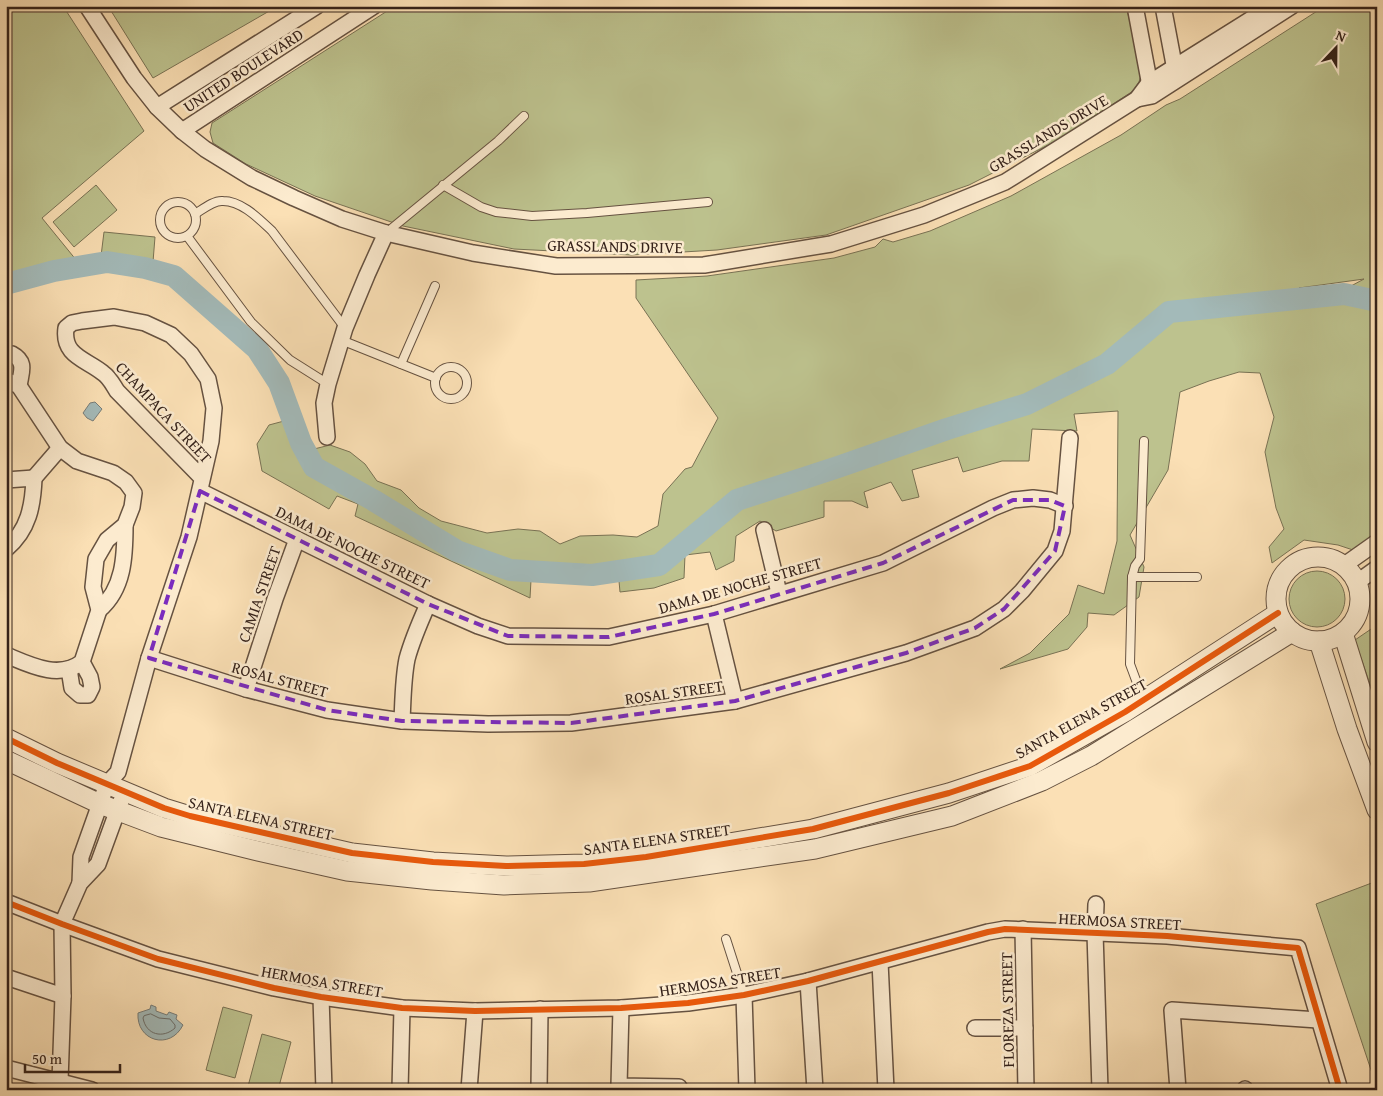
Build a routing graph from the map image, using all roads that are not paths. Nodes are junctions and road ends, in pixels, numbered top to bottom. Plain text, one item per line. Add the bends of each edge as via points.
1 (87, 6) edge
2 (317, 6) edge
3 (374, 6) edge
4 (1135, 6) edge
5 (1163, 6) edge
6 (1272, 6) edge
7 (1292, 6) edge
8 (1176, 73) junction
9 (1146, 93) junction
10 (157, 107) junction
11 (524, 116) dead end
12 (182, 131) junction
13 (444, 185) junction
14 (708, 202) dead end
15 (195, 214) junction
16 (386, 234) junction
17 (187, 236) junction
18 (435, 286) dead end
19 (343, 334) junction
20 (6, 357) edge
21 (400, 364) junction
22 (436, 378) junction
23 (12, 383) edge
24 (328, 384) junction
25 (327, 437) dead end
26 (1070, 438) dead end
27 (1144, 441) dead end
28 (60, 448) junction
29 (34, 478) junction
30 (6, 480) edge
31 (201, 485) junction
32 (1065, 506) junction
33 (125, 525) junction
34 (764, 530) dead end
35 (297, 539) junction
36 (1377, 542) edge
37 (6, 549) edge
38 (1343, 566) junction
39 (1377, 568) edge
40 (1132, 576) junction
41 (1197, 577) dead end
42 (1356, 583) junction
43 (779, 593) junction
44 (428, 604) junction
45 (99, 610) junction
46 (1278, 612) junction
47 (714, 614) junction
48 (1292, 632) junction
49 (1343, 633) junction
50 (1318, 642) junction
51 (6, 655) edge
52 (149, 658) junction
53 (246, 689) junction
54 (1144, 700) junction
55 (735, 701) junction
56 (402, 721) junction
57 (6, 738) edge
58 (1377, 742) edge
59 (6, 760) edge
60 (117, 782) junction
61 (100, 804) junction
62 (119, 810) junction
63 (1377, 810) edge
64 (80, 883) junction
65 (6, 902) edge
66 (1096, 904) dead end
67 (62, 924) junction
68 (1023, 929) junction
69 (1095, 933) junction
70 (726, 938) dead end
71 (880, 962) junction
72 (6, 976) edge
73 (808, 980) junction
74 (744, 995) junction
75 (63, 996) junction
76 (321, 997) junction
77 (402, 1008) junction
78 (622, 1008) junction
79 (540, 1009) junction
80 (475, 1010) junction
81 (1318, 1020) junction
82 (975, 1028) dead end
83 (1025, 1028) junction
84 (6, 1068) edge
85 (60, 1085) edge
86 (679, 1087) dead end
87 (92, 1090) edge
88 (324, 1090) edge
89 (400, 1090) edge
90 (470, 1090) edge
91 (540, 1090) edge
92 (747, 1090) edge
93 (815, 1090) edge
94 (886, 1090) edge
95 (1026, 1090) edge
96 (1100, 1090) edge
97 (1178, 1090) edge
98 (1340, 1090) edge

1 - 10 street, GRASSLANDS DRIVE
2 - 10 street, UNITED BOULEVARD
3 - 12 street, UNITED BOULEVARD
4 - 9 street
5 - 8 street
6 - 8 street, GRASSLANDS DRIVE via 1210,46
7 - 8 street, GRASSLANDS DRIVE
8 - 9 street, GRASSLANDS DRIVE
9 - 16 street, GRASSLANDS DRIVE via 1005,182 924,215 831,244 704,265 556,266 473,253
10 - 12 street, GRASSLANDS DRIVE
11 - 13 lane
12 - 16 street, GRASSLANDS DRIVE via 252,178 342,219
13 - 14 lane via 481,208 532,216
13 - 16 lane
15 - 17 lane via 196,222
15 - 17 lane via 182,202 173,202 161,214 163,231 178,238
15 - 19 lane via 221,200 235,204 262,221
16 - 19 street
17 - 24 lane via 251,322 290,360
18 - 21 lane
19 - 21 lane
19 - 24 street
20 - 23 street via 12,354 22,363
21 - 22 lane
22 - 22 lane via 438,393 447,399 462,396 467,388 467,377 456,367 446,368
23 - 28 street
24 - 25 street via 324,403
26 - 32 street, ROSAL STREET
27 - 40 lane via 1140,559
28 - 29 street
28 - 33 street via 77,461 113,473 126,482 134,493
29 - 30 street
29 - 37 street via 27,520 17,540
31 - 31 street, CHAMPACA STREET via 212,441 214,408 208,379 191,354 170,335 145,323 114,317 72,323 66,328 65,336 74,354 109,377 117,391
31 - 35 street, DAMA DE NOCHE STREET
31 - 52 street via 189,538
32 - 43 street, DAMA DE NOCHE STREET via 1033,498 1013,500 883,563
32 - 55 street, ROSAL STREET via 1055,551 1022,592 1004,609 974,628 906,653
33 - 45 street via 123,565 118,587
33 - 45 street via 107,540 96,559 93,587
34 - 43 street
35 - 44 street, DAMA DE NOCHE STREET
35 - 53 street, CAMIA STREET
36 - 38 street
38 - 42 street
38 - 46 street via 1323,558 1302,560 1293,565 1276,591
39 - 42 street
40 - 41 lane
40 - 54 lane via 1130,664
42 - 49 street via 1359,607 1354,622
43 - 47 street, DAMA DE NOCHE STREET
44 - 47 street, DAMA DE NOCHE STREET via 508,636 609,637
44 - 56 street via 408,658
45 - 51 street via 76,665 52,670
46 - 48 street
46 - 54 street, SANTA ELENA STREET
47 - 55 street
48 - 50 street
48 - 62 street, SANTA ELENA STREET via 1091,756 1042,781 952,816 816,849 589,882 495,884 347,871 192,836
49 - 50 street
49 - 58 street
50 - 63 street
52 - 53 street, ROSAL STREET
52 - 60 street
53 - 56 street, ROSAL STREET via 327,710
54 - 60 street, SANTA ELENA STREET via 1030,766 949,793 813,829 584,864 506,866 352,853 190,816 164,808
55 - 56 street, ROSAL STREET via 571,723
57 - 60 street, SANTA ELENA STREET via 57,763
59 - 61 street, SANTA ELENA STREET
60 - 61 street
60 - 62 street
61 - 62 street, SANTA ELENA STREET
61 - 64 street via 81,857
62 - 64 street via 98,864
64 - 67 street
65 - 67 street, HERMOSA STREET
66 - 69 street
67 - 75 street
67 - 76 street, HERMOSA STREET via 158,959
68 - 69 street, HERMOSA STREET
68 - 71 street, HERMOSA STREET via 988,932
68 - 83 street, FLOREZA STREET
69 - 81 street, HERMOSA STREET via 1298,948
69 - 96 street
70 - 74 lane
71 - 73 street, HERMOSA STREET
71 - 94 street
72 - 75 street
73 - 74 street, HERMOSA STREET
73 - 93 street
74 - 78 street, HERMOSA STREET
74 - 92 street
75 - 85 street
76 - 77 street, HERMOSA STREET
76 - 88 street
77 - 80 street, HERMOSA STREET
77 - 89 street
78 - 79 street, HERMOSA STREET
78 - 86 street via 619,1086
79 - 80 street, HERMOSA STREET
79 - 91 street
80 - 90 street
81 - 97 street via 1172,1010
81 - 98 street, HERMOSA STREET
82 - 83 street
83 - 95 street, FLOREZA STREET
84 - 85 street
85 - 87 street

